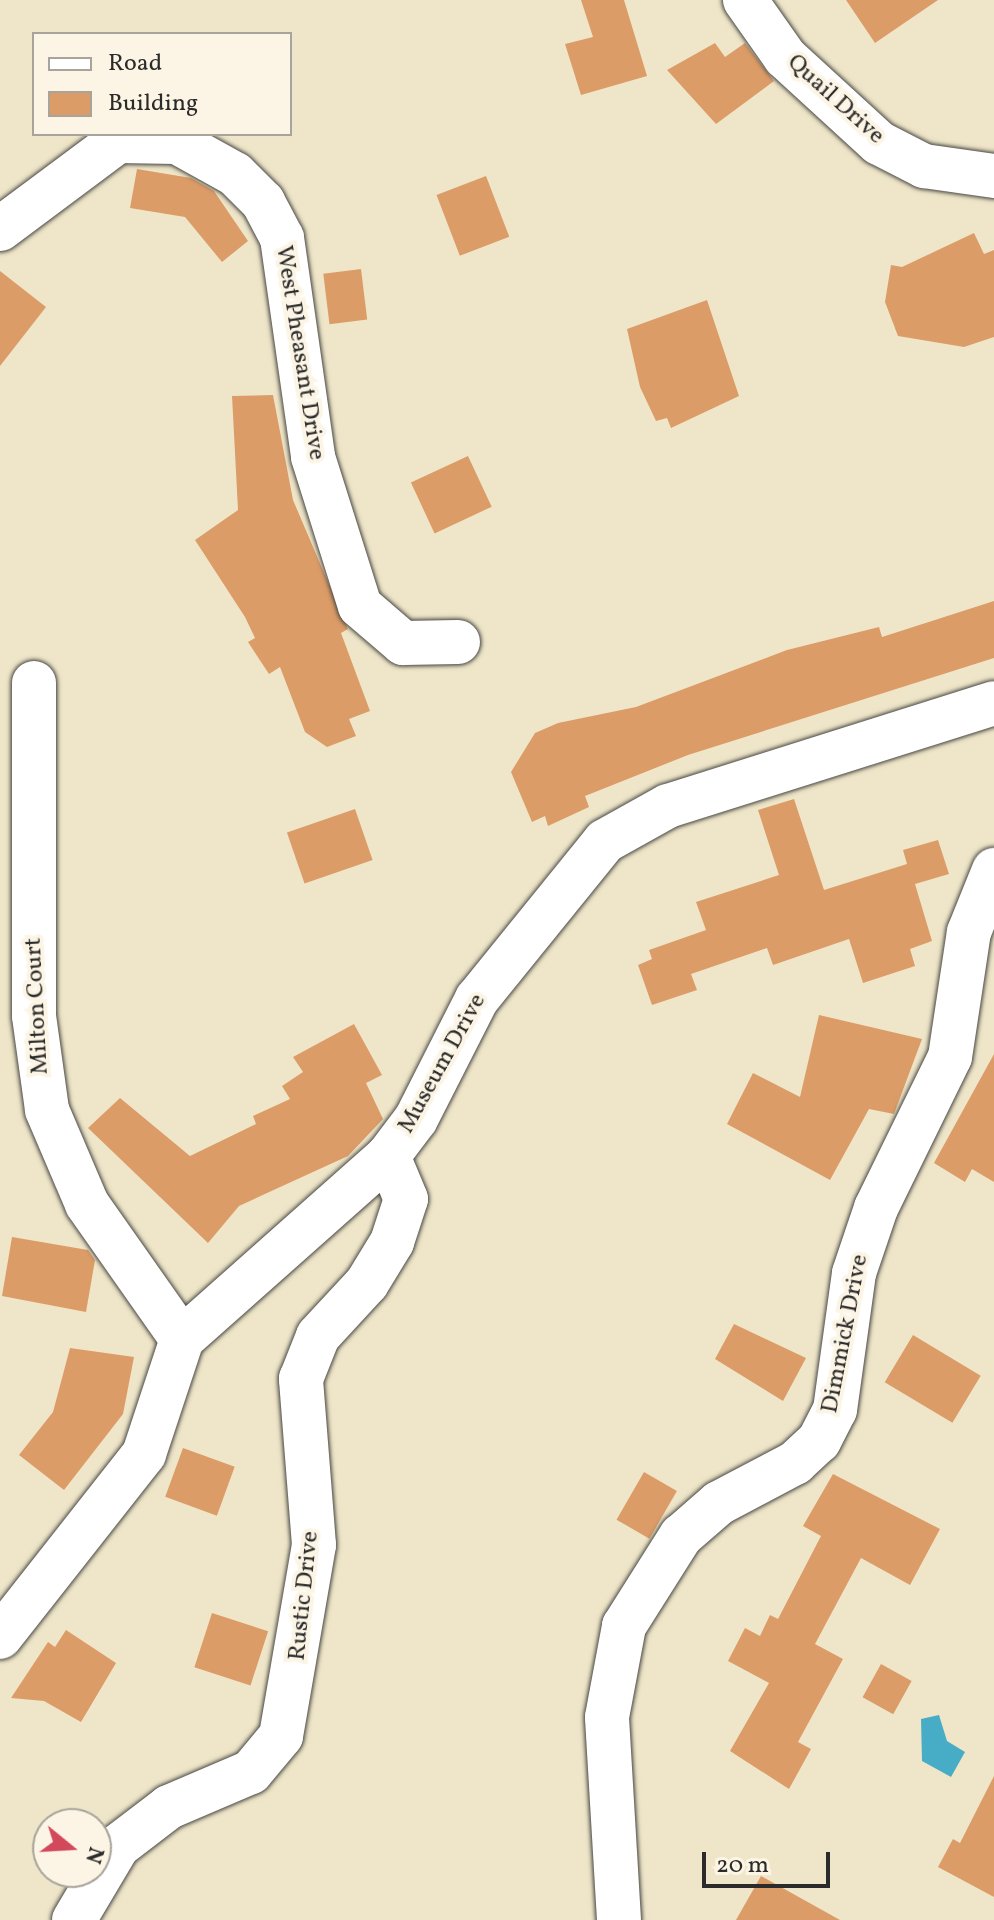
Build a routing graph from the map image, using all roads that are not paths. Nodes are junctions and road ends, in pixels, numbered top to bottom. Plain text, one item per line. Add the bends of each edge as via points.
1 (745, 0) edge
2 (994, 176) edge
3 (0, 229) edge
4 (458, 642) dead end
5 (34, 683) dead end
6 (994, 703) edge
7 (994, 870) edge
8 (388, 1156) junction
9 (182, 1339) junction
10 (0, 1637) edge
11 (74, 1920) edge
12 (619, 1920) edge

1 - 2 street, Quail Drive via 785,57 879,143 924,166
3 - 4 street, West Pheasant Drive via 118,141 177,142 235,174 263,202 282,238 313,457 360,606 403,643
5 - 9 street, Milton Court via 34,1016 47,1110 87,1204
6 - 8 street, Museum Drive via 668,806 605,841 477,999 416,1119
7 - 12 street, Dimmick Drive via 969,932 950,1057 876,1208 854,1273 835,1410 819,1441 795,1463 719,1503 681,1536 624,1626 607,1717
8 - 9 street, Museum Drive
8 - 11 street, Rustic Drive via 406,1199 392,1242 367,1283 318,1336 301,1379 314,1545 281,1736 251,1772 169,1807 118,1846
9 - 10 street via 144,1454

